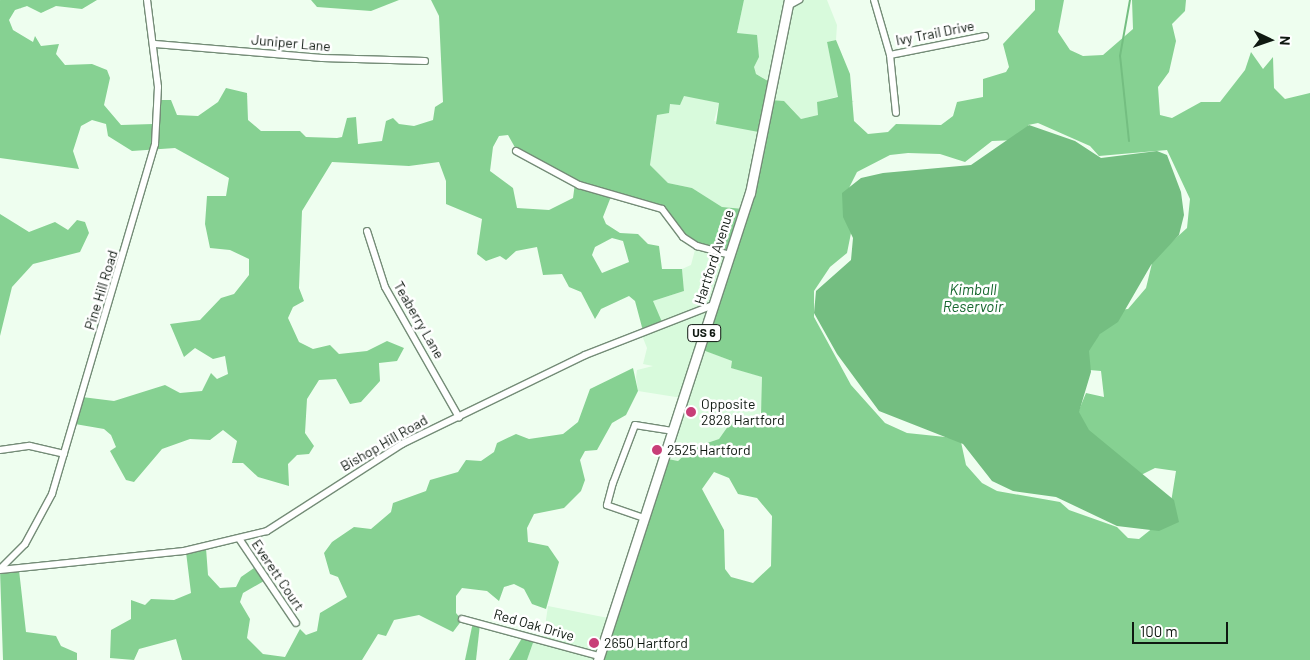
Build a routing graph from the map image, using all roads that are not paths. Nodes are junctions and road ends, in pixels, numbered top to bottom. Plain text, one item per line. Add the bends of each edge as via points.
1 (147, 0) edge
2 (799, 0) edge
3 (874, 0) edge
4 (788, 3) edge
5 (985, 36) dead end
6 (155, 44) junction
7 (890, 55) junction
8 (425, 61) dead end
9 (896, 113) dead end
10 (516, 150) dead end
11 (367, 232) dead end
12 (731, 255) junction
13 (713, 305) junction
14 (459, 417) junction
15 (671, 431) junction
16 (0, 450) edge
17 (64, 454) junction
18 (641, 516) junction
19 (240, 540) junction
20 (0, 569) edge
21 (462, 619) dead end
22 (296, 623) dead end
23 (598, 658) edge

1 - 6 street, Pine Hill Road
2 - 4 street
3 - 7 street
4 - 12 highway, Hartford Avenue / US 6 via 757,161
5 - 7 street, Ivy Trail Drive
6 - 8 street, Juniper Lane via 322,58
6 - 17 street, Pine Hill Road via 155,144
7 - 9 street
10 - 12 street via 579,185 662,209 683,237 697,246
11 - 14 street, Teaberry Lane via 385,287
12 - 13 highway, Hartford Avenue / US 6
13 - 14 street, Bishop Hill Road via 594,351
13 - 15 highway, Hartford Avenue / US 6
14 - 19 street, Bishop Hill Road via 355,472 292,518
15 - 18 highway, Hartford Avenue / US 6
15 - 18 street via 635,425 613,483 607,505
16 - 17 street via 30,446
17 - 20 street, Pine Hill Road via 41,518
18 - 23 highway, Hartford Avenue / US 6
19 - 20 street, Bishop Hill Road via 122,559
19 - 22 street, Everett Court
21 - 23 street, Red Oak Drive

